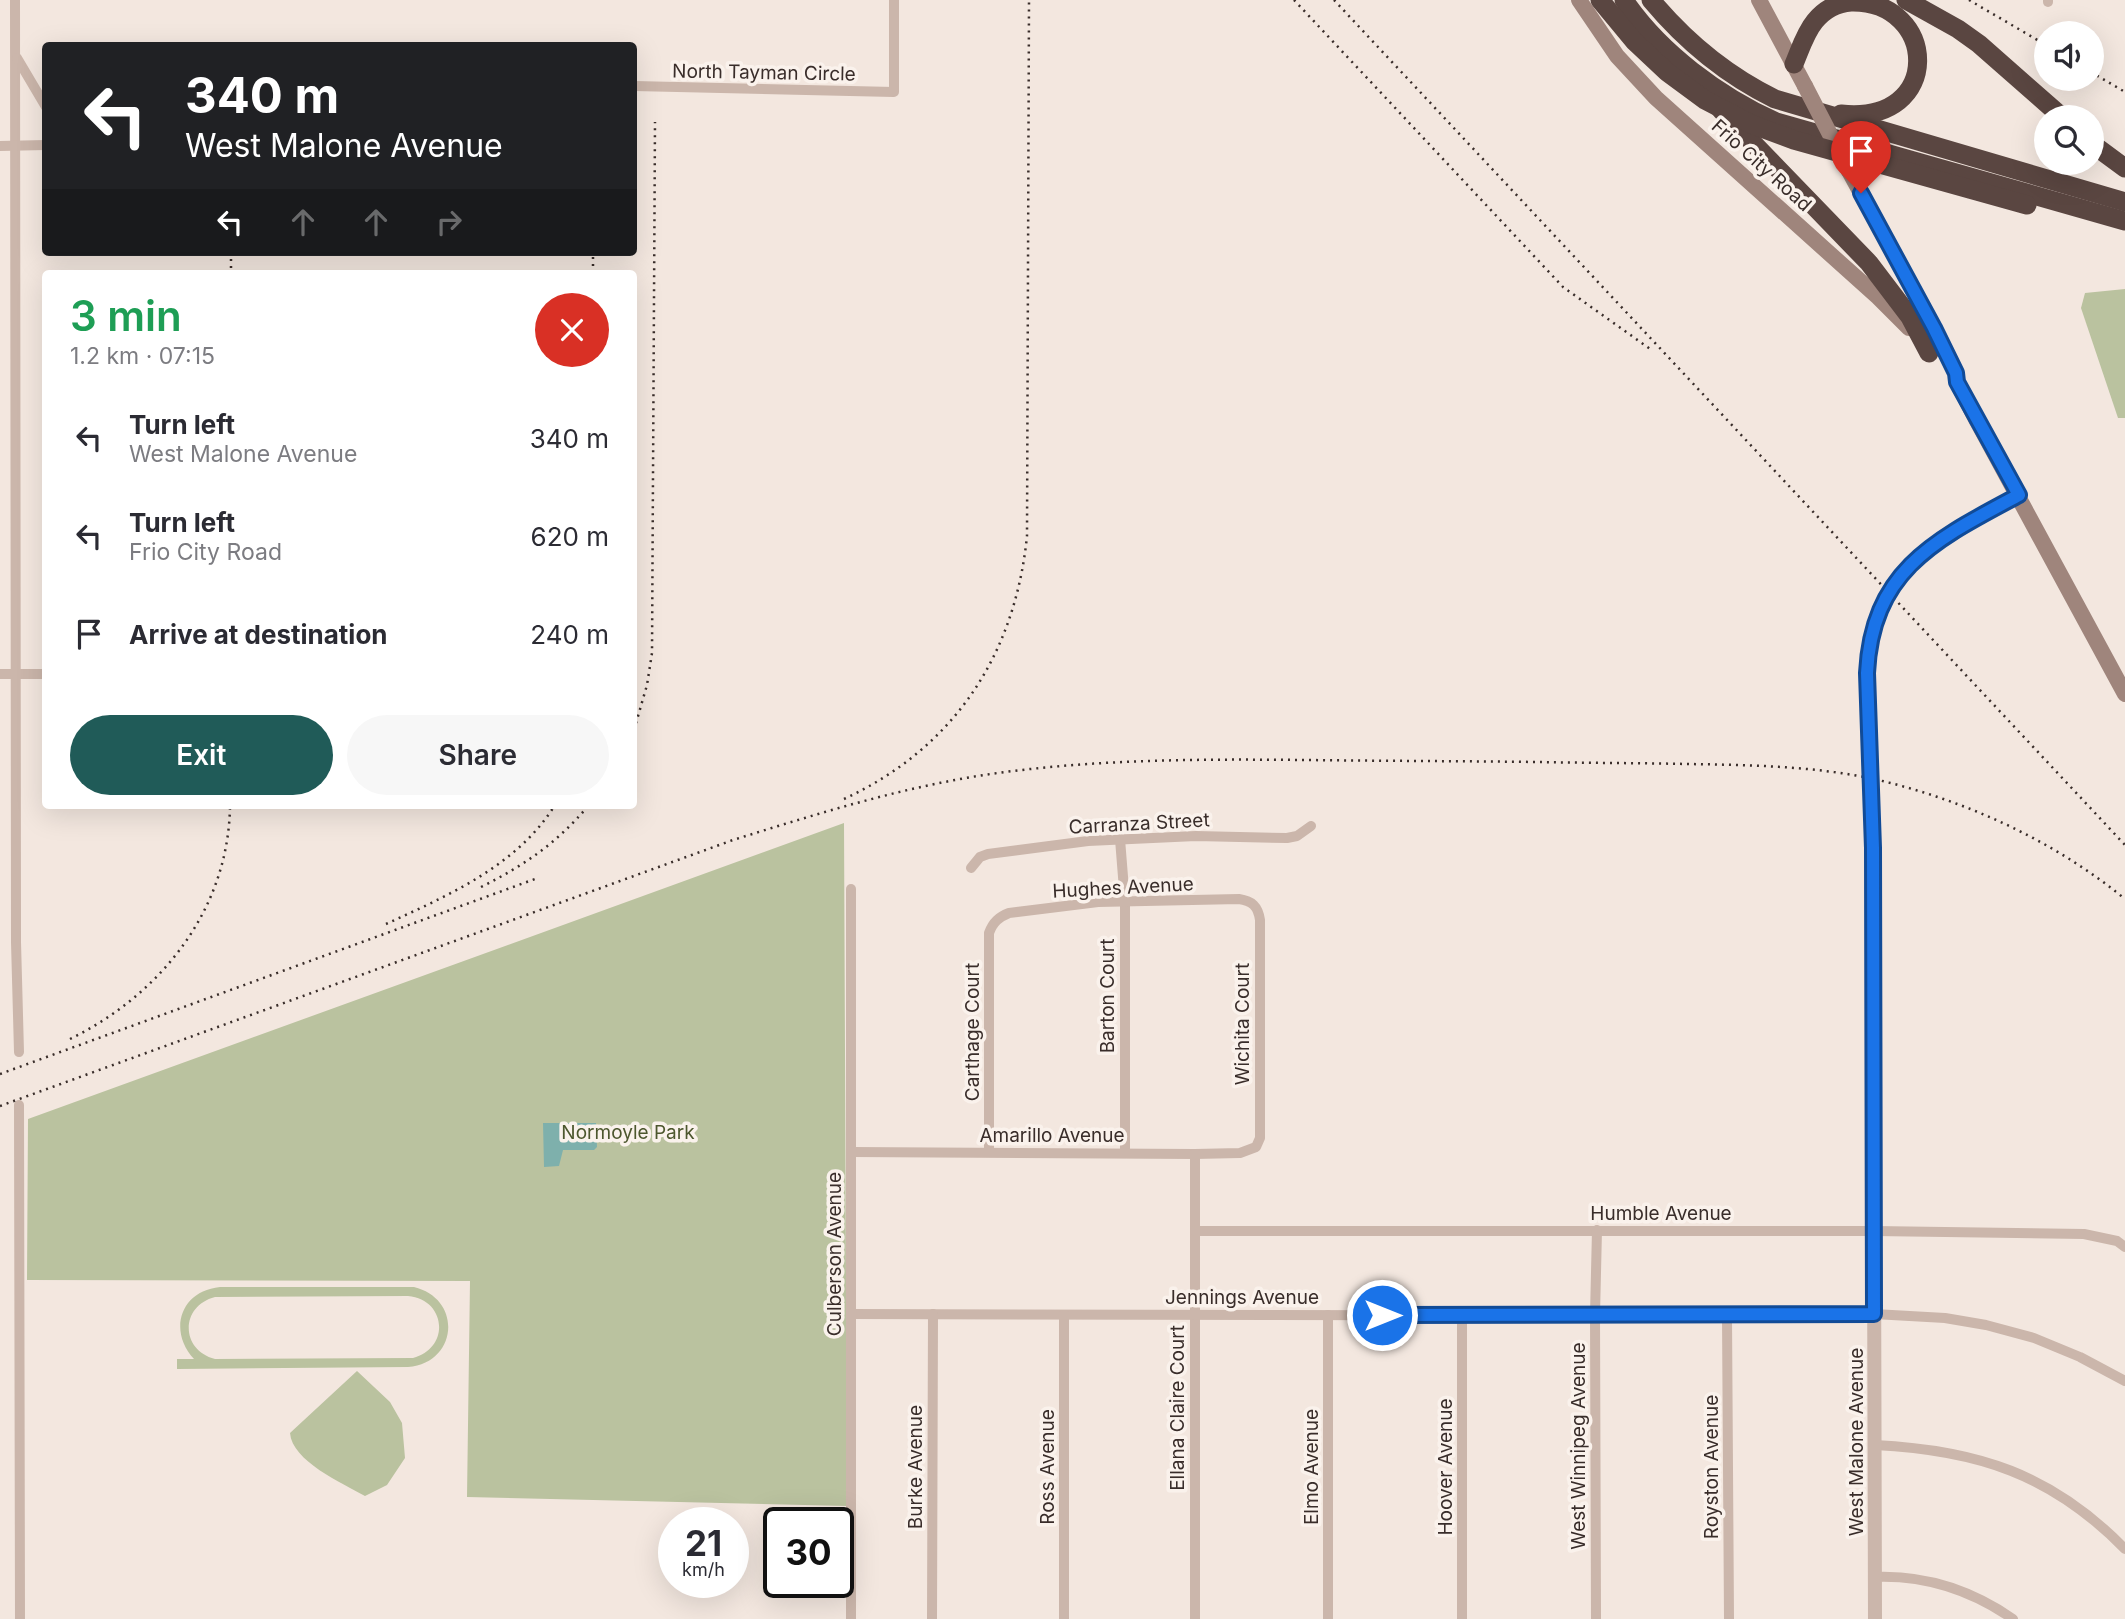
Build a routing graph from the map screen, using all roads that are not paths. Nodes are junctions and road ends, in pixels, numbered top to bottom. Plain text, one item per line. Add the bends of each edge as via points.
1 (15, 0) edge
2 (894, 0) edge
3 (1579, 0) edge
4 (1600, 0) edge
5 (1624, 0) edge
6 (1651, 0) edge
7 (1759, 0) edge
8 (1906, 0) edge
9 (15, 55) junction
10 (1677, 59) junction
11 (1794, 64) junction
12 (637, 86) edge
13 (42, 100) edge
14 (2048, 105) edge
15 (1798, 107) junction
16 (16, 145) junction
17 (42, 145) edge
18 (0, 146) edge
19 (2104, 152) edge
20 (2125, 167) edge
21 (2125, 202) edge
22 (2125, 221) edge
23 (2125, 232) edge
24 (1929, 353) junction
25 (1957, 382) junction
26 (2019, 495) junction
27 (0, 674) edge
28 (16, 674) junction
29 (42, 674) edge
30 (2125, 694) edge
31 (1311, 826) dead end
32 (1120, 839) junction
33 (971, 868) dead end
34 (851, 889) dead end
35 (1248, 900) joint
36 (1125, 902) junction
37 (1001, 916) joint
38 (19, 1052) dead end
39 (19, 1105) dead end
40 (1252, 1150) joint
41 (852, 1152) junction
42 (989, 1152) junction
43 (1125, 1152) junction
44 (1195, 1154) junction
45 (1597, 1230) junction
46 (1195, 1231) junction
47 (1874, 1231) junction
48 (2125, 1247) edge
49 (851, 1314) junction
50 (933, 1314) junction
51 (1874, 1314) junction
52 (1064, 1315) junction
53 (1194, 1315) junction
54 (1328, 1315) junction
55 (1462, 1315) junction
56 (1595, 1315) junction
57 (1727, 1315) junction
58 (2125, 1381) edge
59 (1875, 1445) junction
60 (2125, 1549) edge
61 (1875, 1577) junction
62 (20, 1619) edge
63 (851, 1619) edge
64 (932, 1619) edge
65 (1064, 1619) edge
66 (1195, 1619) edge
67 (1328, 1619) edge
68 (1462, 1619) edge
69 (1596, 1619) edge
70 (1729, 1619) edge
71 (1875, 1619) edge
72 (2012, 1619) edge

1 - 9 street
2 - 12 street, North Tayman Circle via 894,92
3 - 24 main road, Frio City Road via 1610,48 1656,98 1878,297
4 - 23 highway, bridge via 1667,72 1705,100 1751,124
5 - 10 highway via 1647,31
6 - 15 highway via 1701,53 1733,76
7 - 11 main road, Frio City Road
8 - 14 highway via 1979,44
9 - 13 street
9 - 16 street
10 - 22 highway via 1748,109 1776,122
10 - 24 highway via 1868,263 1910,317
11 - 15 highway via 1816,19 1847,2 1867,1 1900,15 1917,48 1914,81 1897,102 1882,110 1858,116
11 - 25 main road, Frio City Road, bridge via 1922,306
15 - 21 highway
16 - 17 street
16 - 18 street
16 - 28 street
19 - 20 highway
24 - 25 main road, Frio City Road
25 - 26 main road, Frio City Road
26 - 30 main road, Frio City Road
26 - 47 street, West Malone Avenue via 1951,532 1915,560 1884,602 1868,648
27 - 28 street
28 - 29 street
28 - 38 street
31 - 32 street, Carranza Street via 1287,838
32 - 33 street, Carranza Street via 988,854
32 - 36 street, Barton Court
34 - 41 street, Culberson Avenue
35 - 36 street, Hughes Avenue
35 - 40 street, Wichita Court via 1260,920 1259,1138
36 - 37 street, Hughes Avenue
36 - 43 street, Barton Court
37 - 42 street, Carthage Court via 989,933
39 - 62 street
40 - 44 street, Amarillo Avenue
41 - 42 street, Amarillo Avenue
41 - 49 street, Culberson Avenue
42 - 43 street, Amarillo Avenue
43 - 44 street, Amarillo Avenue
44 - 46 street, Ellana Claire Court
45 - 46 street, Humble Avenue
45 - 47 street, Humble Avenue
45 - 56 street, West Winnipeg Avenue
46 - 53 street, Ellana Claire Court
47 - 48 street, Humble Avenue via 2084,1234
47 - 51 street, West Malone Avenue
49 - 50 street, Jennings Avenue
49 - 63 street, Culberson Avenue
50 - 52 street, Jennings Avenue
50 - 64 street, Burke Avenue
51 - 57 street, Jennings Avenue
51 - 58 street, Jennings Avenue via 1986,1325 2072,1353
51 - 59 street, West Malone Avenue
52 - 53 street, Jennings Avenue
52 - 65 street, Ross Avenue
53 - 54 street, Jennings Avenue
53 - 66 street, Ellana Claire Court
54 - 55 street, Jennings Avenue
54 - 67 street, Elmo Avenue
55 - 56 street, Jennings Avenue
55 - 68 street, Hoover Avenue
56 - 57 street, Jennings Avenue
56 - 69 street, West Winnipeg Avenue
57 - 70 street, Royston Avenue
59 - 60 street via 1952,1453 2017,1473 2076,1504
59 - 61 street, West Malone Avenue
61 - 71 street, West Malone Avenue
61 - 72 street via 1937,1582 1977,1597

